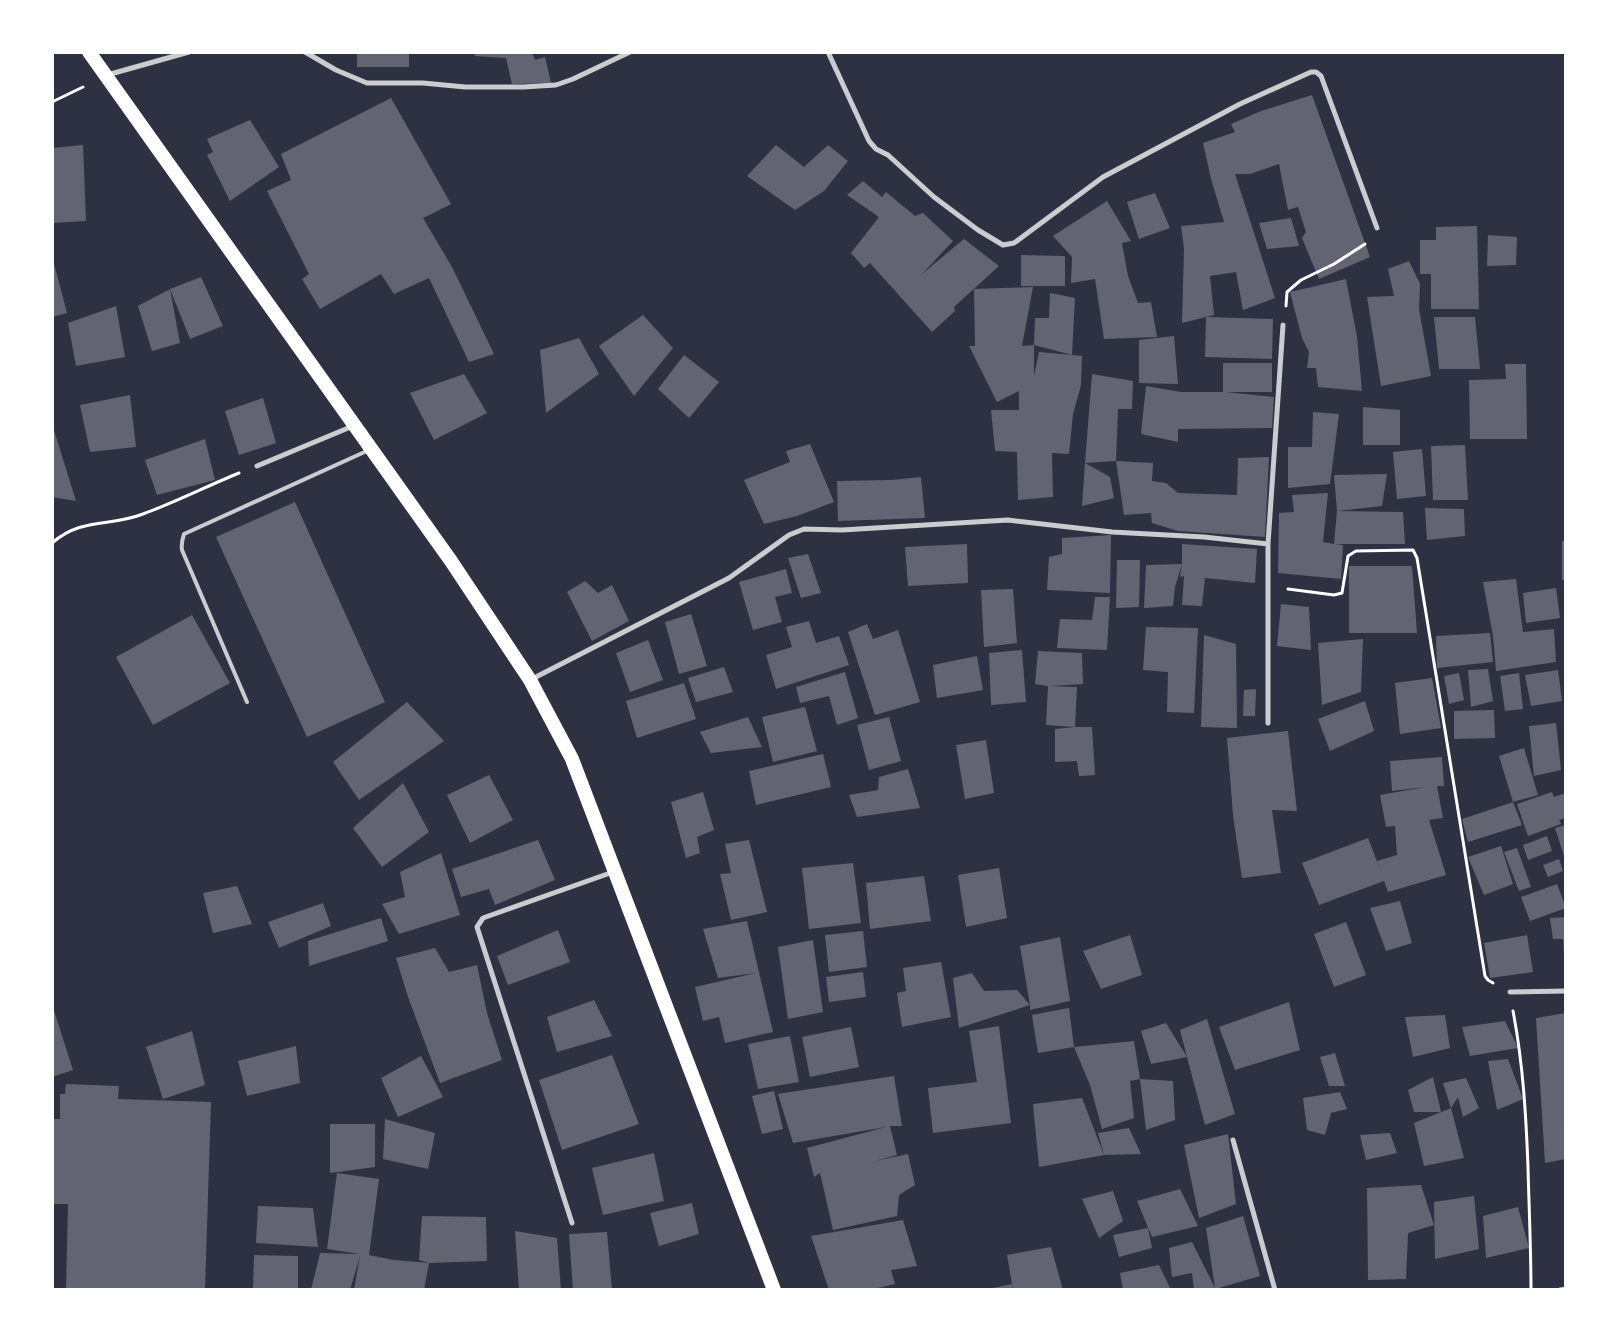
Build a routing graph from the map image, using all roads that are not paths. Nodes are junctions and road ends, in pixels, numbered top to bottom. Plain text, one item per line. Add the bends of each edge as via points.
1 (89, 52) edge
2 (189, 52) edge
3 (305, 52) edge
4 (630, 52) edge
5 (828, 52) edge
6 (105, 76) junction
7 (1376, 228) road end
8 (1283, 324) road end
9 (354, 425) junction
10 (371, 449) junction
11 (257, 466) road end
12 (1268, 544) junction
13 (530, 680) junction
14 (247, 702) dead end
15 (1268, 723) dead end
16 (614, 872) junction
17 (1566, 991) edge
18 (1510, 992) road end
19 (1233, 1140) dead end
20 (572, 1223) dead end
21 (1566, 1289) edge
22 (774, 1290) edge
23 (1275, 1290) edge
24 (1560, 1290) edge

1 - 6 highway
2 - 6 street
3 - 4 street via 367,83 465,87 556,85
5 - 7 street via 869,141 876,149 888,155 934,197 1003,245 1014,243 1103,177 1240,104 1311,72 1321,76
6 - 9 highway
8 - 12 street
9 - 10 highway
9 - 11 street
10 - 13 highway
10 - 14 lane via 184,534 182,538 182,550
12 - 13 street via 1008,520 842,530 804,529 789,535 729,578
12 - 15 street
13 - 16 highway via 572,760
16 - 20 street via 483,918 477,928
16 - 22 highway
17 - 18 street
19 - 23 street
21 - 24 street

